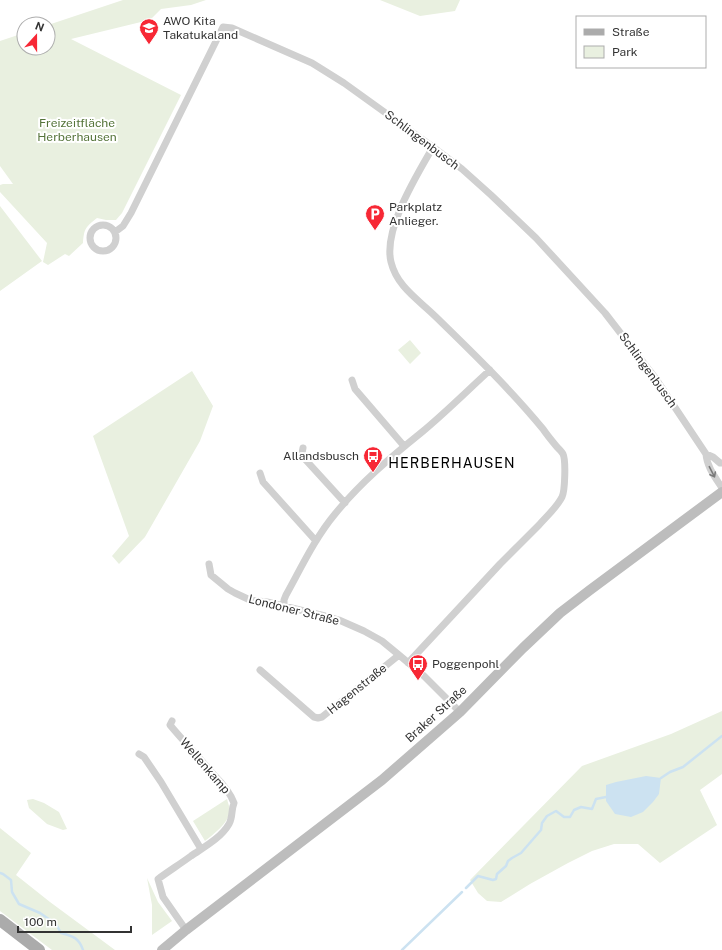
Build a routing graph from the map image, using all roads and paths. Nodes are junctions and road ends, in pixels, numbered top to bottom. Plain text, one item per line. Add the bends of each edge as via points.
1 (433, 147) junction
2 (114, 232) dead end
3 (490, 370) junction
4 (352, 380) dead end
5 (404, 446) junction
6 (303, 448) dead end
7 (706, 454) junction
8 (721, 464) edge
9 (260, 473) dead end
10 (722, 488) edge
11 (722, 492) edge
12 (345, 503) junction
13 (316, 541) junction
14 (209, 564) dead end
15 (284, 605) junction
16 (399, 655) junction
17 (408, 663) junction
18 (260, 670) dead end
19 (460, 712) junction
20 (172, 721) dead end
21 (139, 754) dead end
22 (201, 849) junction
23 (0, 920) edge
24 (186, 930) junction
25 (39, 950) edge
26 (162, 950) edge

1 - 2 street, Schlingenbusch via 360,93 312,63 232,28 223,27 131,213 123,226
1 - 3 street via 396,219 391,238 390,261 404,287
1 - 7 street, Schlingenbusch via 462,169 525,227 600,308 656,379
3 - 5 street
3 - 17 street via 564,455 563,496 549,515
4 - 5 street via 355,389
5 - 12 street via 373,473
6 - 12 street via 303,458
7 - 8 street
7 -> 10 street, Schlingenbusch via 714,476
9 - 13 street via 263,482
11 - 19 street, Braker Straße via 560,613
12 - 13 street
13 - 15 street via 286,595
14 - 15 street, Londoner Straße via 211,575 235,593 250,600
15 - 16 street, Londoner Straße via 325,616 364,631
16 - 17 street, Londoner Straße
16 - 18 street, Hagenstraße via 318,718
17 - 19 street, Londoner Straße
19 - 24 street, Braker Straße via 382,780
20 - 22 street, Wellenkamp via 170,725 221,783 234,803 229,824 219,836
21 - 22 street via 144,757 161,782
22 - 24 street, Wellenkamp via 158,879 163,897
23 - 25 main road
24 - 26 street, Braker Straße

